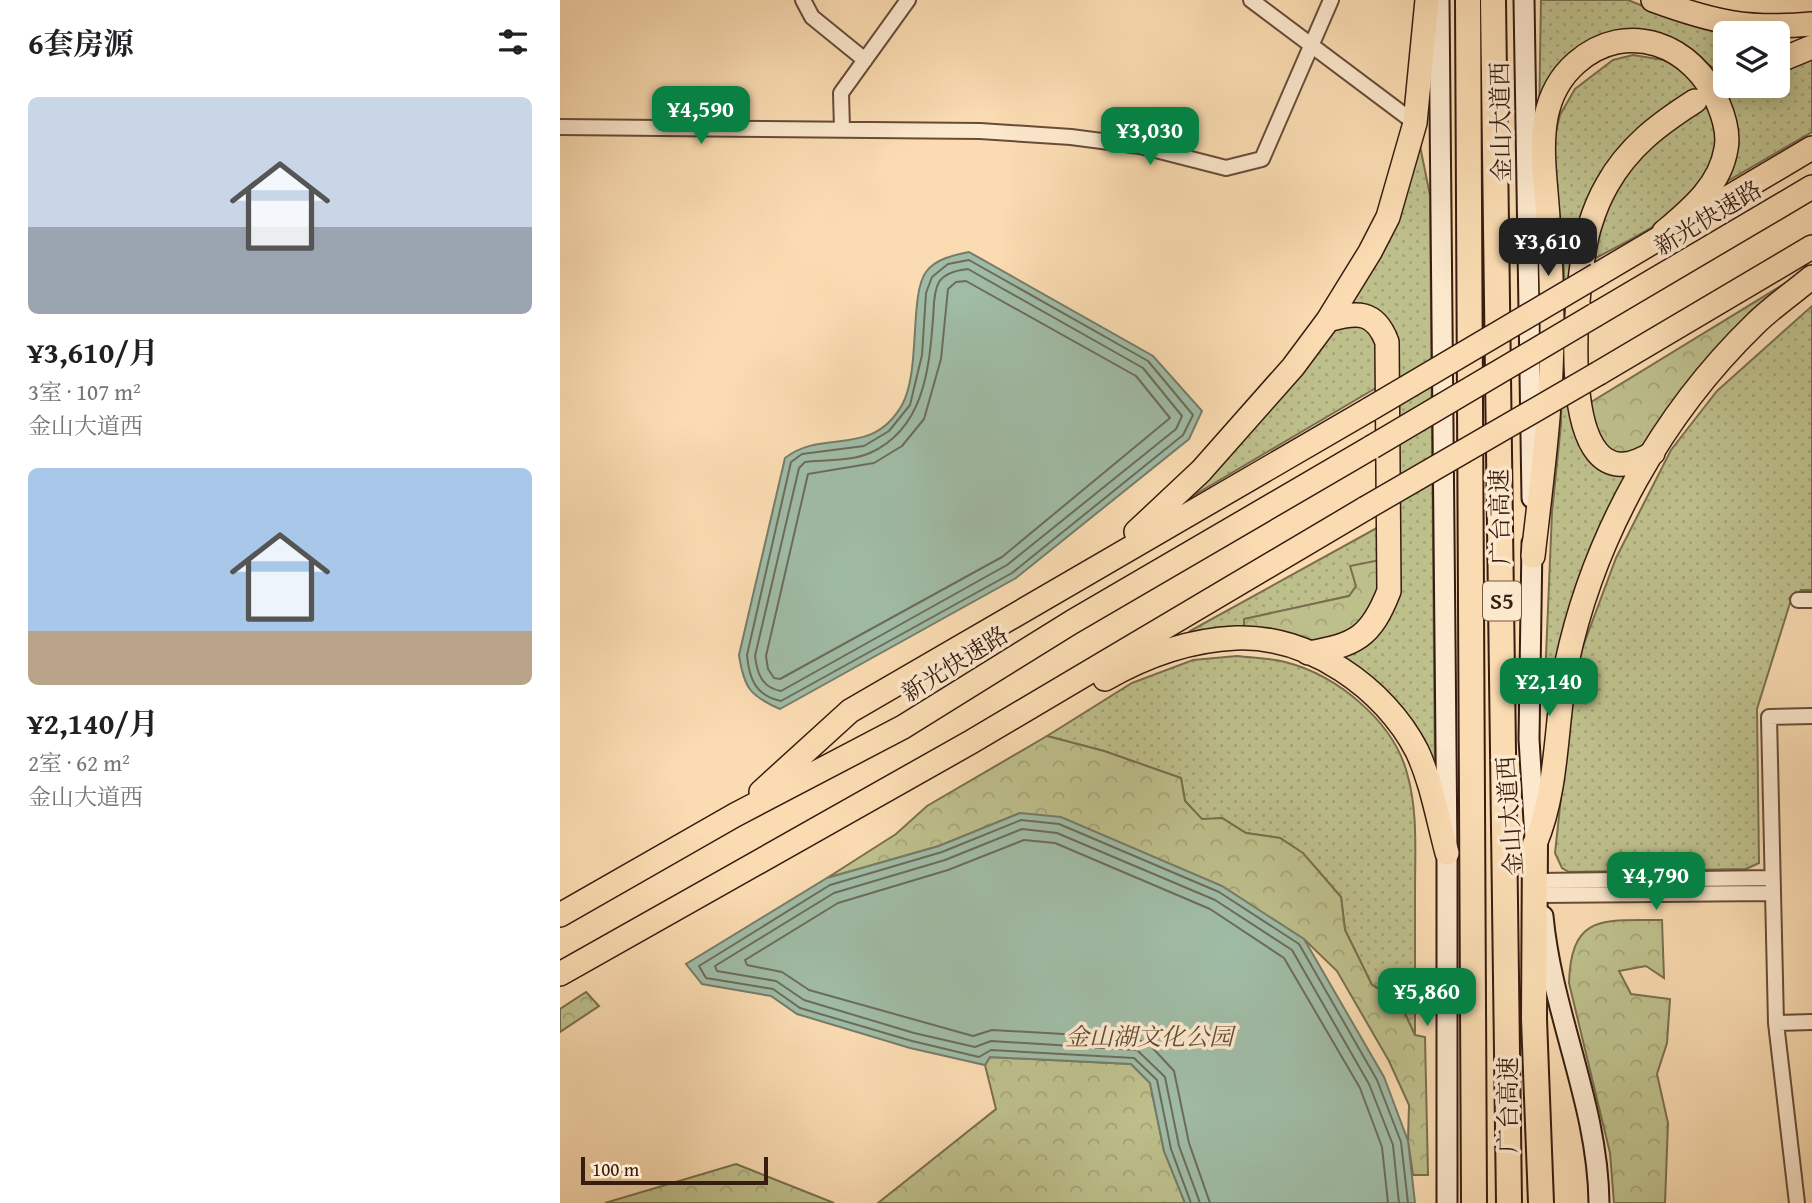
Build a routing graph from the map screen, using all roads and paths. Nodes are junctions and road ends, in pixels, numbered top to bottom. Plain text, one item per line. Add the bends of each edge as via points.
1 (803, 0) edge
2 (908, 0) edge
3 (1251, 0) edge
4 (1331, 0) edge
5 (1427, 0) edge
6 (1439, 0) edge
7 (1468, 0) edge
8 (1493, 0) edge
9 (1524, 0) edge
10 (1653, 0) edge
11 (1812, 24) edge
12 (1311, 45) junction
13 (1812, 47) edge
14 (1790, 56) edge
15 (865, 60) junction
16 (1695, 101) dead end
17 (1415, 123) junction
18 (560, 127) edge
19 (842, 129) junction
20 (1812, 148) edge
21 (1812, 187) edge
22 (1664, 232) junction
23 (1812, 247) edge
24 (1812, 277) edge
25 (1328, 320) junction
26 (1653, 453) junction
27 (1532, 556) junction
28 (1094, 567) junction
29 (1307, 653) junction
30 (1812, 716) edge
31 (735, 815) junction
32 (824, 825) junction
33 (1535, 844) junction
34 (1447, 853) junction
35 (1771, 886) junction
36 (1540, 888) junction
37 (560, 915) edge
38 (560, 974) edge
39 (1812, 1022) edge
40 (1776, 1023) junction
41 (1447, 1203) edge
42 (1474, 1203) edge
43 (1508, 1203) edge
44 (1541, 1203) edge
45 (1599, 1203) edge
46 (1797, 1203) edge

1 - 15 street via 812,17
2 - 15 street
3 - 12 street
4 - 12 street
5 - 17 highway
6 - 34 main road
7 - 42 highway, 广台高速 / S5
8 - 43 highway, 广台高速 / S5
9 - 27 main road, 金山大道西
10 - 11 highway via 1726,24
12 - 17 street
12 - 19 street via 1262,159 1226,168 1140,146 1071,137
13 - 14 highway
15 - 19 street via 841,93
16 - 26 highway via 1640,141 1605,187 1590,225 1576,309 1579,405 1592,448 1615,463 1642,460
17 - 25 highway via 1388,217
18 - 19 street
20 - 22 highway
21 - 31 highway, 新光快速路, bridge via 1072,622 903,727
22 - 27 highway via 1711,186 1726,150 1727,132 1713,90 1682,54 1656,44 1626,41 1596,50 1576,63 1558,85 1546,120 1552,322 1549,429
22 - 28 highway, bridge via 1370,409
23 - 32 highway, bridge
24 - 26 highway via 1732,349 1692,394
25 - 28 highway via 1201,471
25 - 29 highway via 1357,313 1370,318 1387,342 1389,591 1366,634 1344,647
26 - 33 highway via 1607,540 1580,609 1562,688 1548,813
27 - 33 main road, 金山大道西 via 1529,739
28 - 31 highway via 850,711
29 - 32 highway via 1239,638 1180,646 1121,670 910,793
29 - 34 highway via 1354,676 1391,710 1417,752
30 - 35 street via 1769,717
31 - 37 highway, 新光快速路
32 - 38 highway
33 - 36 main road, 金山大道西
33 - 44 highway via 1534,1019
34 - 41 main road
35 - 36 street
35 - 40 street
36 - 45 main road, 金山大道西 via 1553,977 1591,1124
39 - 40 street
40 - 46 street

